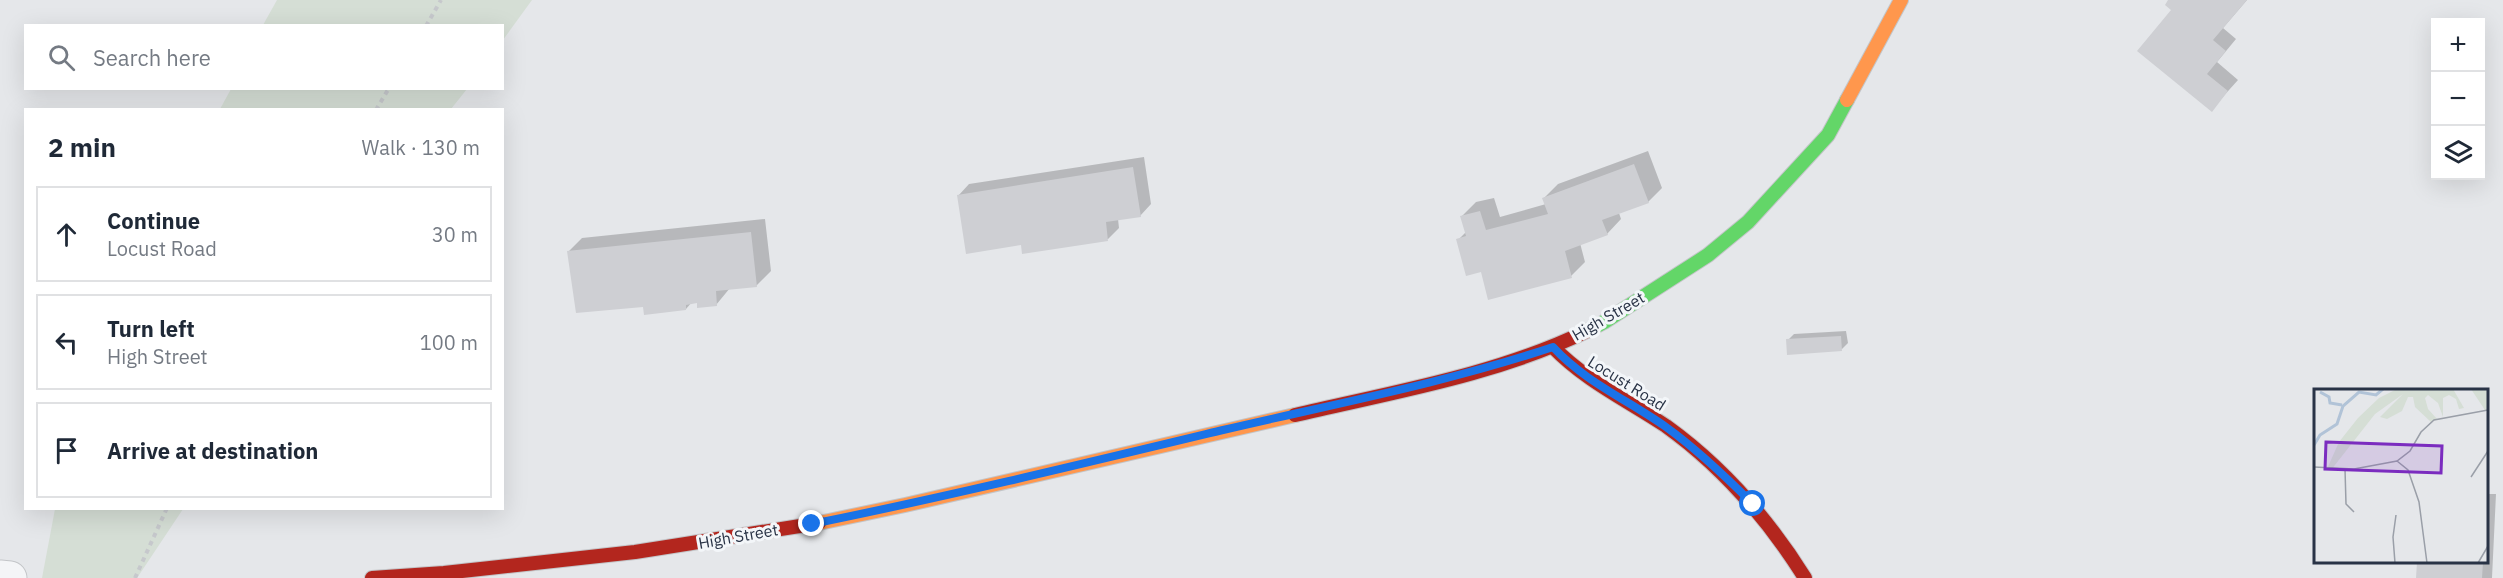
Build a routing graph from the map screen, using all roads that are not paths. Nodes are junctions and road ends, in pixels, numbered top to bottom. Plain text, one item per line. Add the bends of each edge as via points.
1 (1901, 0) edge
2 (1553, 347) junction
3 (444, 576) edge
4 (0, 577) edge
5 (10, 578) edge
6 (372, 578) edge
7 (1804, 578) edge

1 - 2 street, High Street via 1828,135 1748,222 1708,255 1604,322
2 - 3 street, High Street via 1433,383 904,505 727,539
2 - 7 street, Locust Road via 1569,365 1665,426 1713,464 1753,504 1787,547
3 - 6 street, High Street
4 - 5 street

